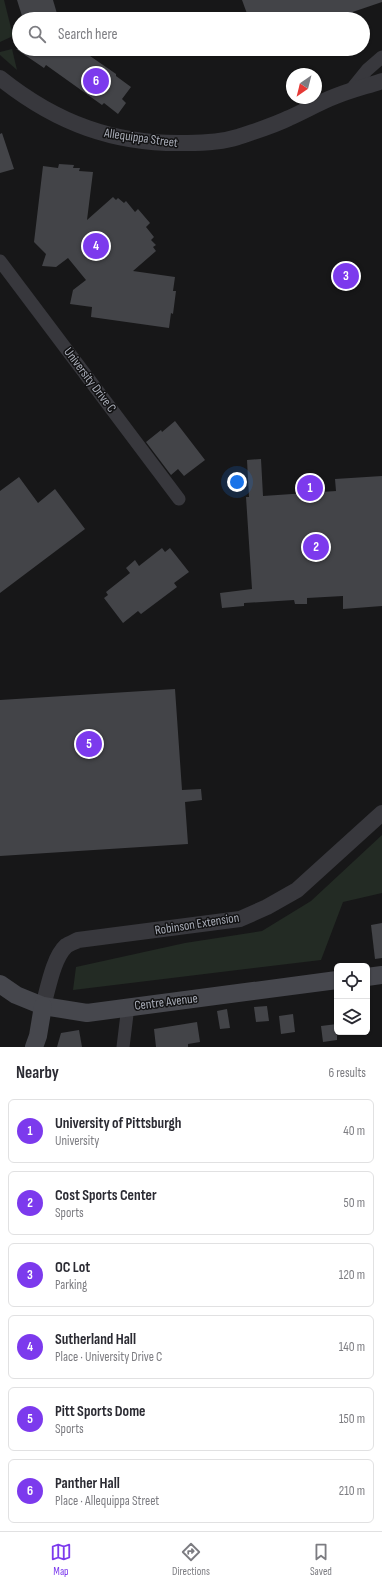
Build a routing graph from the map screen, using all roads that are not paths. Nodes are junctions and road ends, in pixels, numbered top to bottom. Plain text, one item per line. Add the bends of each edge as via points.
1 (382, 57) edge
2 (0, 78) edge
3 (382, 81) edge
4 (350, 91) junction
5 (0, 261) edge
6 (180, 499) dead end
7 (382, 813) edge
8 (382, 975) edge
9 (370, 977) edge
10 (334, 980) edge
11 (0, 984) edge
12 (43, 1006) junction
13 (128, 1006) junction
14 (34, 1047) edge
15 (123, 1047) edge

1 - 4 street via 367,70
2 - 4 street, Allequippa Street via 22,96 74,124 114,136 173,144 212,142 237,137 287,119
3 - 4 street, Allequippa Street
5 - 6 street, University Drive C
7 - 12 street, Robinson Extension via 297,890 240,919 78,940 67,946 54,968
8 - 9 main road
10 - 13 main road, Centre Avenue
11 - 12 main road, Centre Avenue via 16,995
12 - 13 main road, Centre Avenue via 87,1013
12 - 14 main road
13 - 15 street

